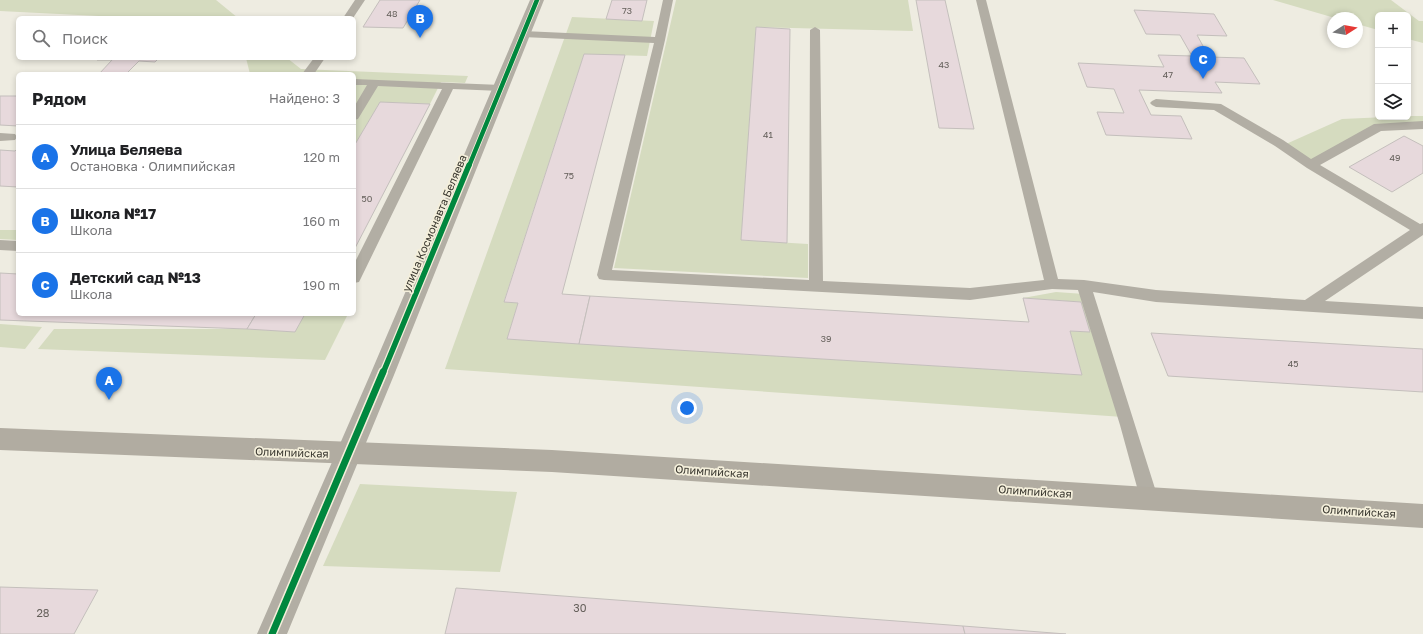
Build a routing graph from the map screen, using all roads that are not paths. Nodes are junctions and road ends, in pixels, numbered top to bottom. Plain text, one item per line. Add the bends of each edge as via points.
1 (360, 0) edge
2 (537, 0) edge
3 (668, 0) edge
4 (981, 0) edge
5 (349, 16) edge
6 (815, 30) dead end
7 (523, 34) junction
8 (660, 40) junction
9 (318, 60) edge
10 (310, 72) edge
11 (356, 82) edge
12 (376, 82) junction
13 (449, 86) junction
14 (501, 88) junction
15 (1156, 103) dead end
16 (356, 113) edge
17 (1423, 125) edge
18 (1311, 165) junction
19 (1421, 229) edge
20 (0, 245) edge
21 (16, 246) edge
22 (356, 274) edge
23 (1052, 284) junction
24 (1084, 285) junction
25 (816, 286) junction
26 (1307, 306) junction
27 (1423, 313) edge
28 (0, 439) edge
29 (348, 454) junction
30 (1149, 498) junction
31 (1423, 516) edge
32 (272, 634) edge

1 - 5 lane
2 - 7 street, улица Космонавта Беляева
3 - 8 lane
4 - 23 lane
6 - 25 lane
7 - 8 lane
7 - 14 street, улица Космонавта Беляева
8 - 25 lane via 604,275
9 - 10 lane
11 - 12 lane
12 - 13 lane
12 - 16 lane
13 - 14 lane
13 - 22 lane
14 - 29 street, улица Космонавта Беляева
15 - 18 lane via 1217,107
17 - 18 lane via 1378,127
18 - 19 lane
19 - 26 lane
20 - 21 lane
23 - 24 lane
23 - 25 lane via 970,294
24 - 26 lane via 1156,296
24 - 30 lane
26 - 27 lane
28 - 29 main road, Олимпийская
29 - 30 main road, Олимпийская via 552,461
29 - 32 street, улица Космонавта Беляева
30 - 31 main road, Олимпийская

